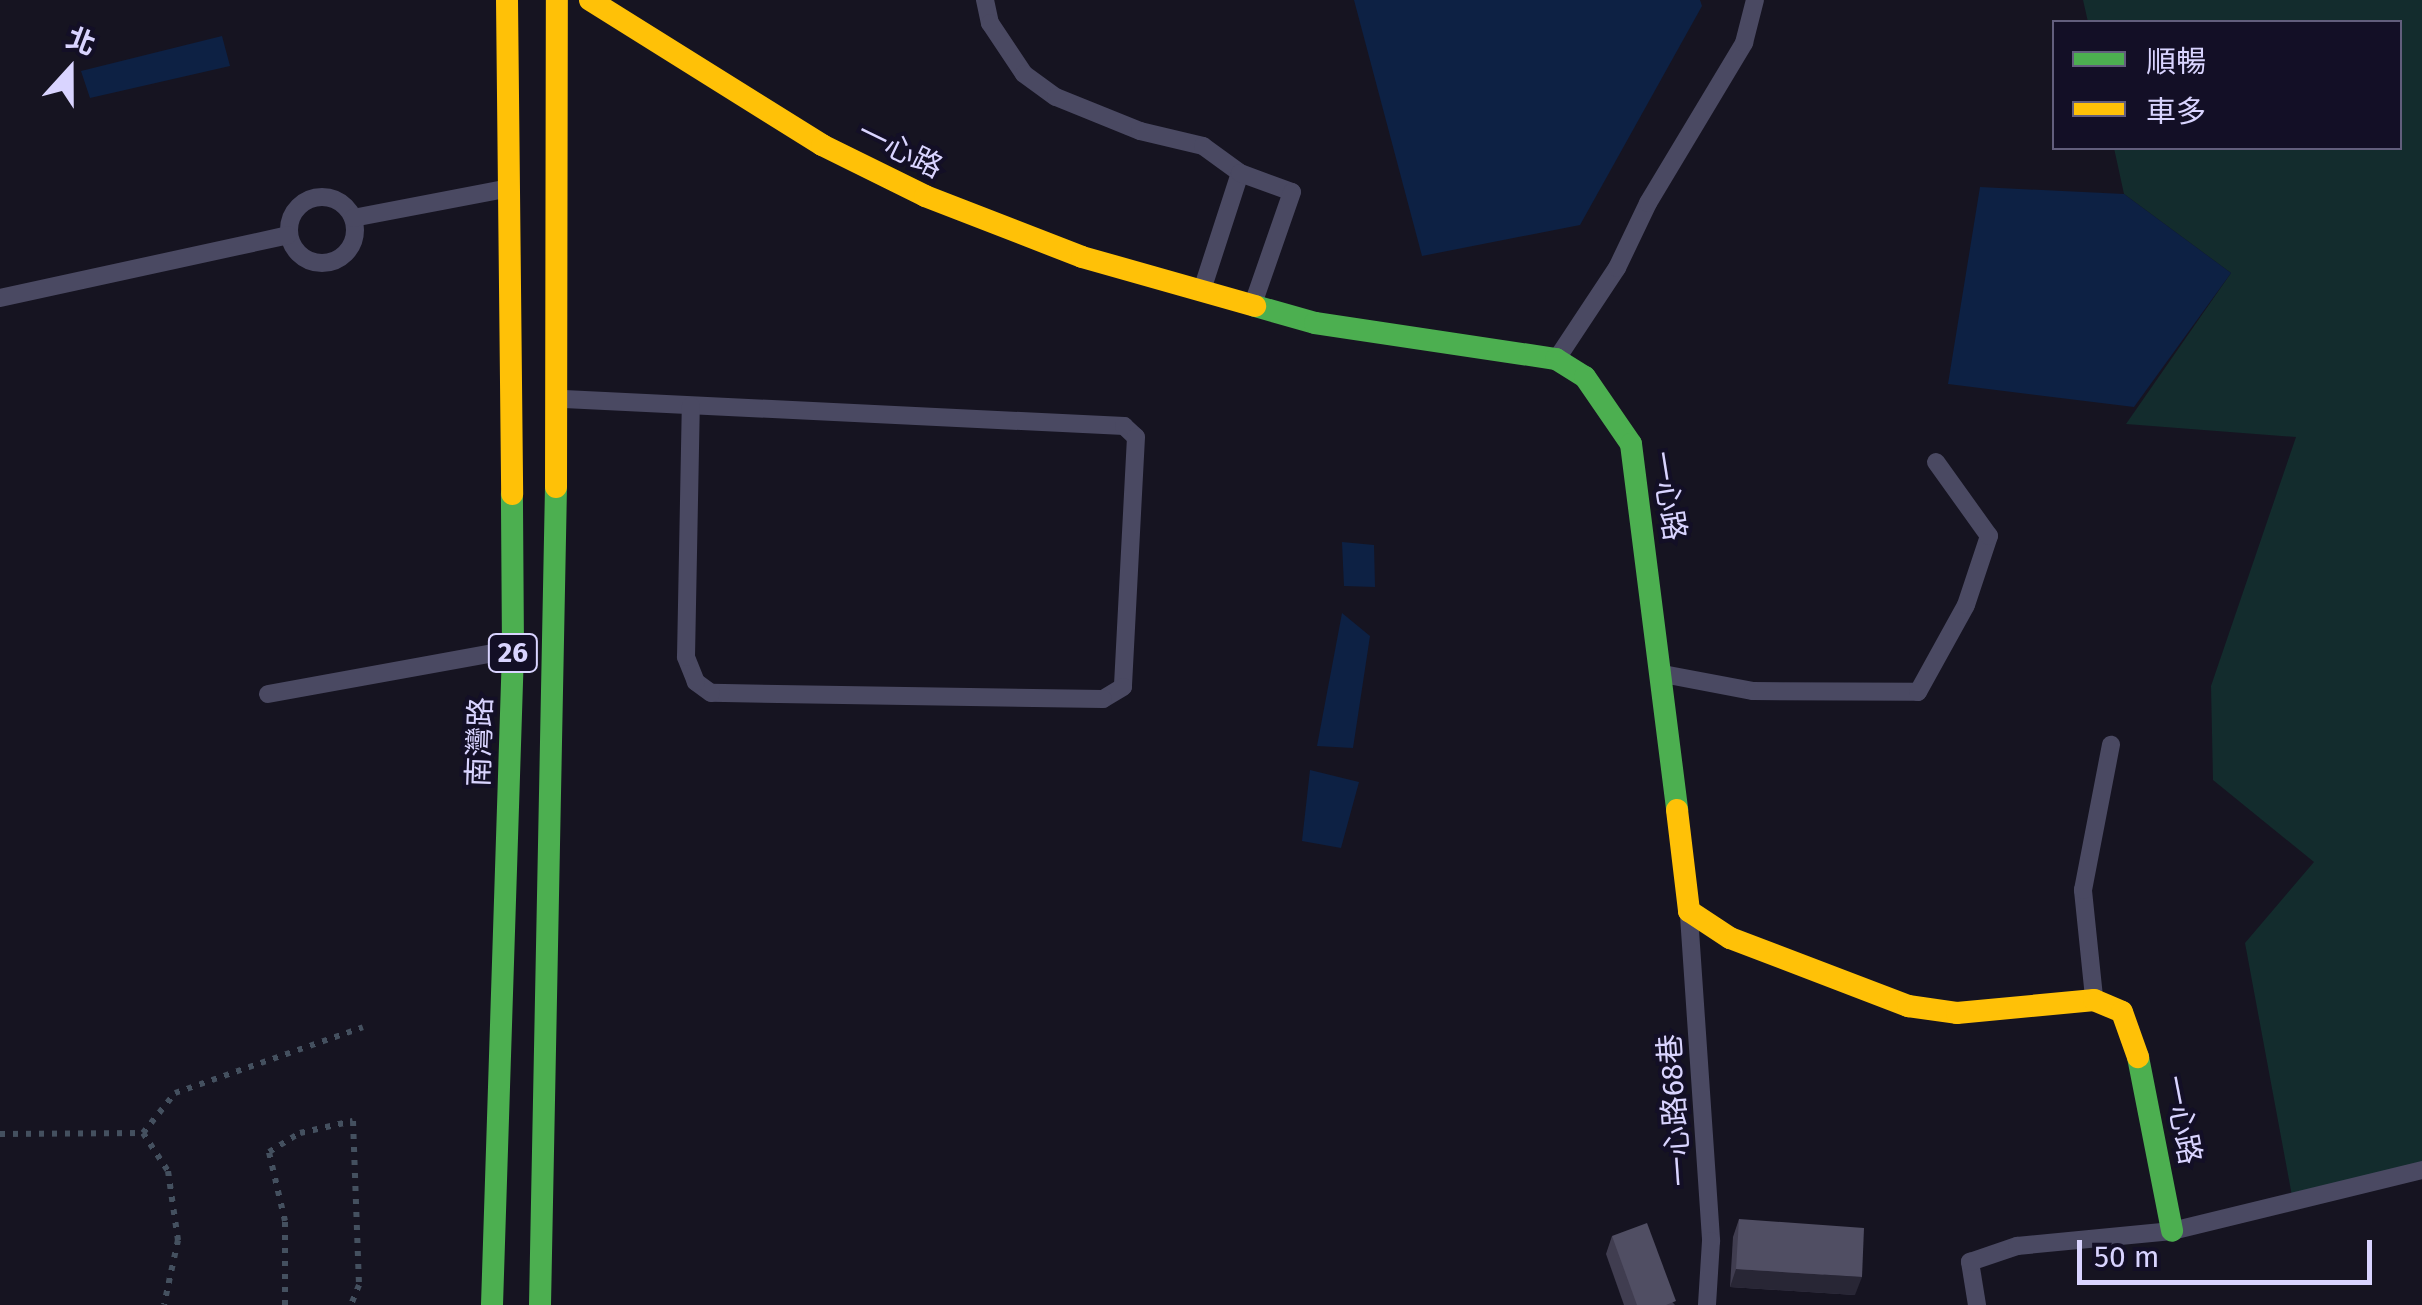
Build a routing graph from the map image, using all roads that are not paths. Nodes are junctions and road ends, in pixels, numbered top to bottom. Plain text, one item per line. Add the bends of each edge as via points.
1 (507, 0) edge
2 (557, 0) edge
3 (590, 0) edge
4 (985, 0) edge
5 (1755, 0) edge
6 (1240, 173) junction
7 (512, 187) junction
8 (353, 218) junction
9 (288, 236) junction
10 (1202, 290) junction
11 (0, 298) edge
12 (1254, 301) junction
13 (1556, 359) junction
14 (558, 399) junction
15 (691, 406) junction
16 (1936, 462) dead end
17 (513, 650) junction
18 (1660, 674) junction
19 (268, 694) dead end
20 (2110, 745) dead end
21 (1689, 911) junction
22 (2094, 1000) junction
23 (2422, 1170) edge
24 (2172, 1230) junction
25 (492, 1305) edge
26 (540, 1305) edge
27 (1706, 1305) edge
28 (1977, 1305) edge

1 - 7 main road, 南灣路 / 26
2 - 14 main road, 26
3 - 10 main road, 一心路 via 822,145 925,196 1082,257
4 - 6 lane via 990,23 1024,74 1056,98 1203,146
5 - 13 lane via 1744,43 1617,268
6 - 10 lane
6 - 12 lane via 1292,192
7 - 8 lane
7 - 17 main road, 南灣路 / 26
8 - 9 lane via 344,205 313,198 290,219
8 - 9 lane via 350,249 338,260 307,260
9 - 11 lane
10 - 12 main road, 一心路
12 - 13 main road, 一心路 via 1378,336 1469,342
13 - 18 main road, 一心路 via 1585,378 1632,444
14 - 15 lane
14 - 26 main road, 26
15 - 15 lane via 1124,426 1136,437 1123,687 1103,699 711,693 696,682 686,657
16 - 18 lane via 1988,536 1966,605 1918,692 1753,691
17 - 19 lane
17 - 25 main road, 南灣路 / 26
18 - 21 main road, 一心路
20 - 22 lane via 2084,890
21 - 22 main road via 1775,958 1908,1006 1957,1013
21 - 27 lane, 一心路68巷 via 1711,1240
22 - 24 main road, 一心路 via 2122,1012 2136,1044
23 - 24 lane
24 - 28 lane via 2017,1246 1970,1262

